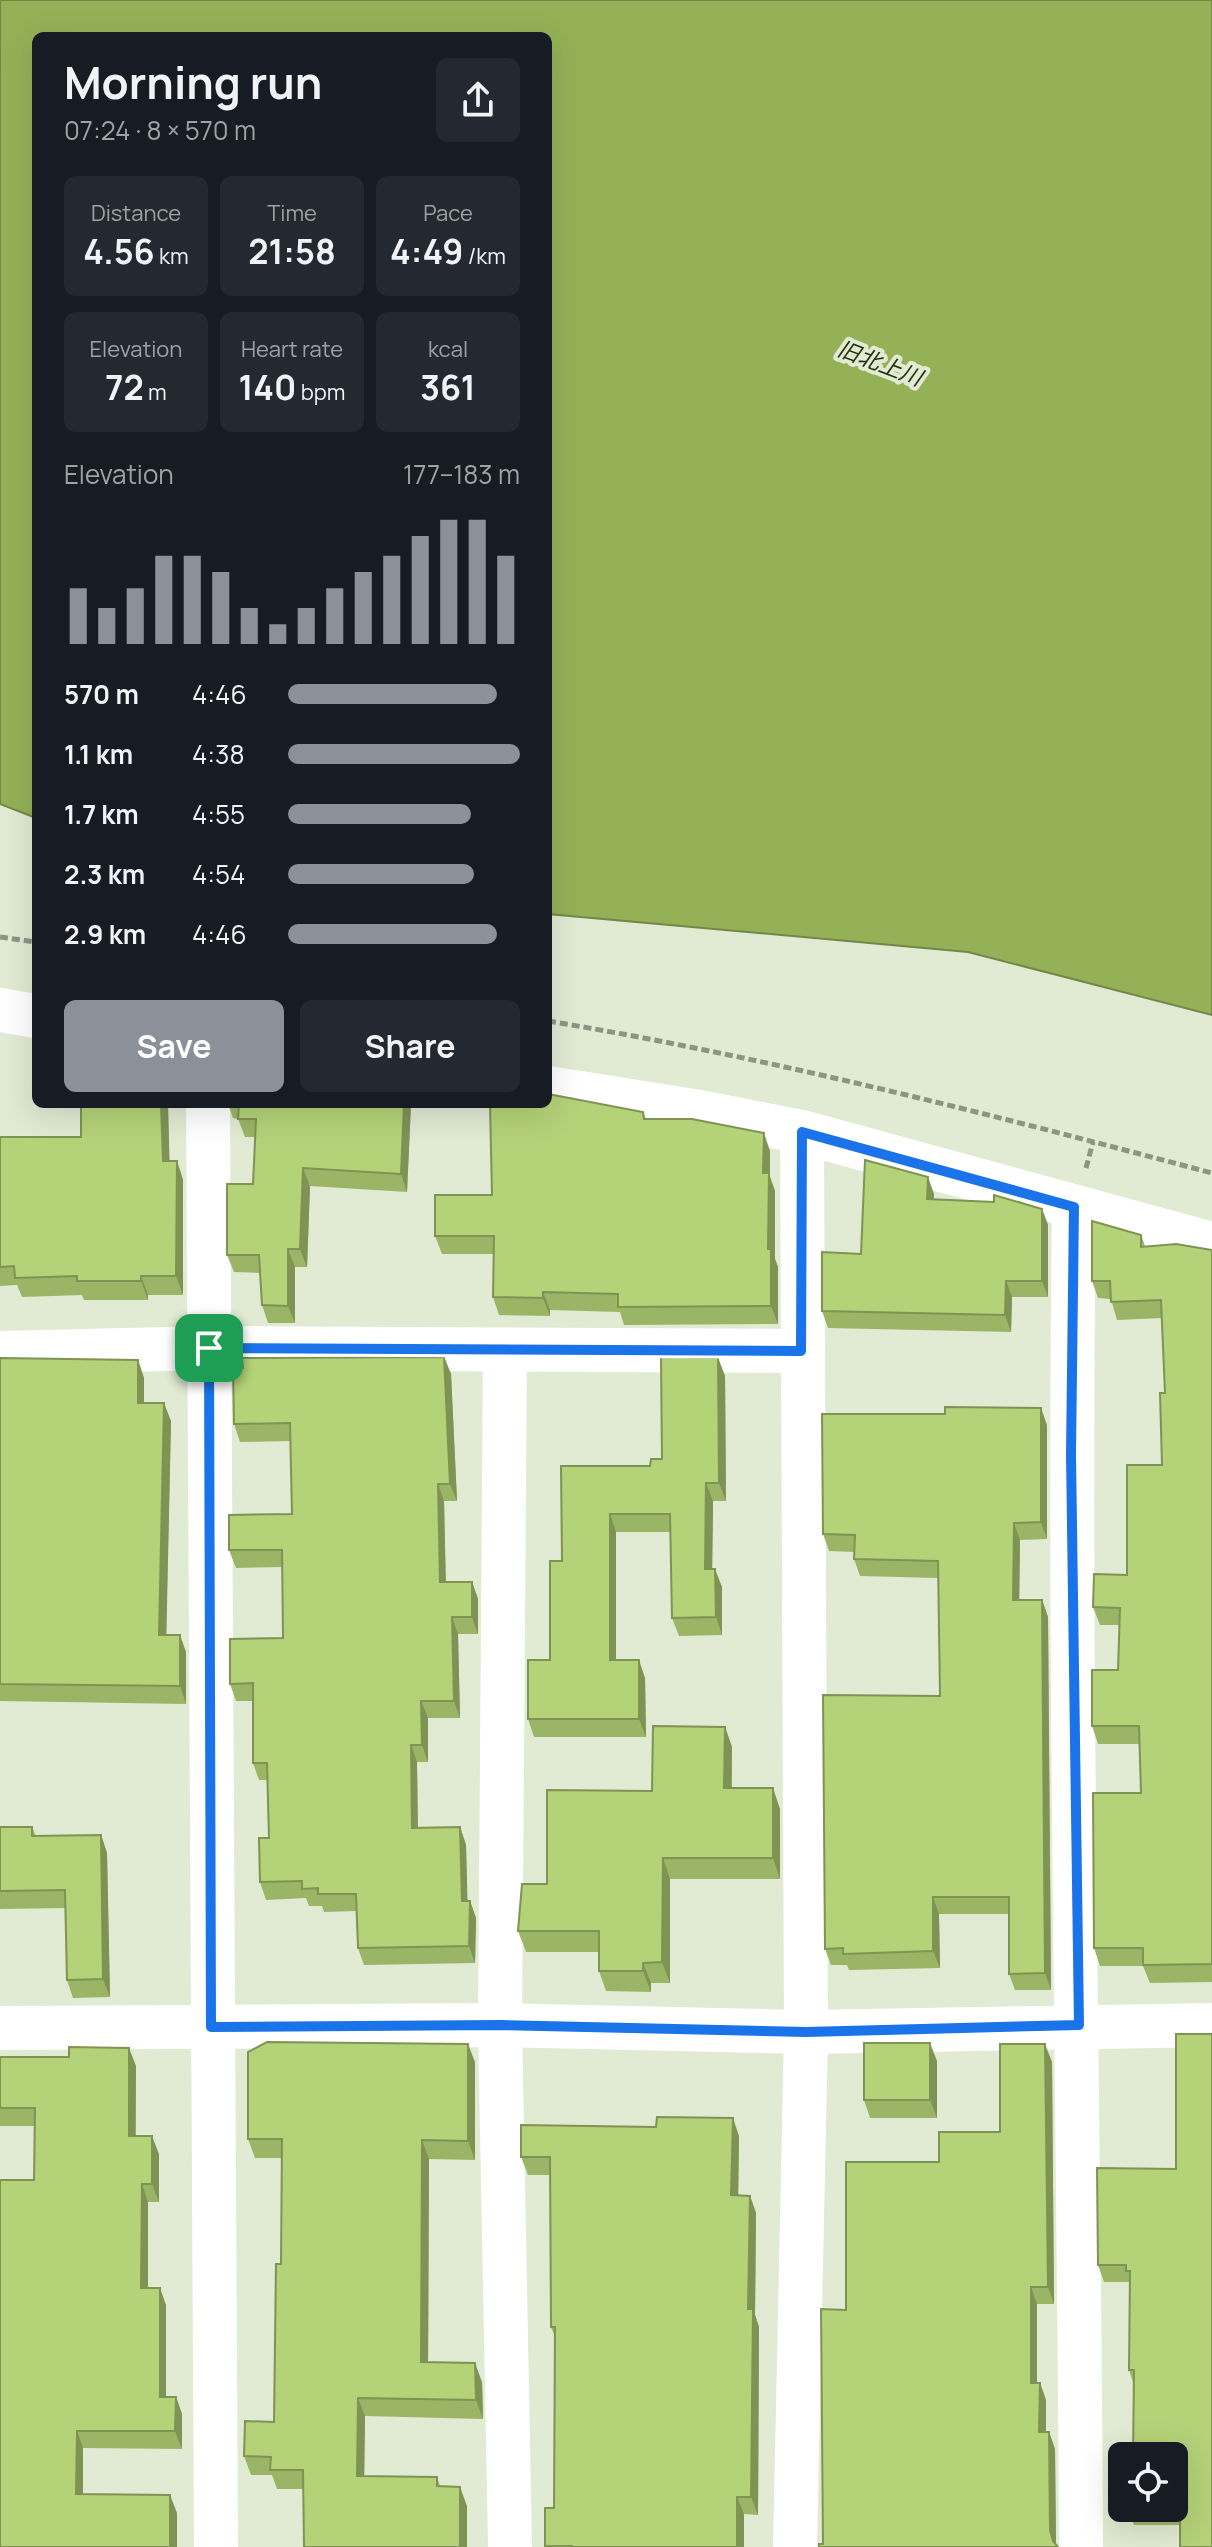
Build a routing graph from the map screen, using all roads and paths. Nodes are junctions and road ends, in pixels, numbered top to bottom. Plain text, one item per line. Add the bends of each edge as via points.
1 (0, 937) edge
2 (32, 941) edge
3 (0, 1010) edge
4 (32, 1015) edge
5 (552, 1022) edge
6 (552, 1089) edge
7 (208, 1108) edge
8 (802, 1132) junction
9 (1212, 1173) edge
10 (1074, 1207) junction
11 (1212, 1244) edge
12 (209, 1348) junction
13 (505, 1350) junction
14 (801, 1351) junction
15 (0, 1353) edge
16 (500, 2025) junction
17 (1079, 2025) junction
18 (1212, 2025) edge
19 (211, 2027) junction
20 (0, 2028) edge
21 (806, 2032) junction
22 (216, 2547) edge
23 (510, 2547) edge
24 (795, 2547) edge
25 (1081, 2547) edge

1 - 2 path
3 - 4 street
5 - 9 path via 1005,1118
6 - 8 street
7 - 12 street
8 - 10 street
8 - 14 street
10 - 11 street
10 - 17 street via 1071,1454
12 - 13 street
12 - 15 street
12 - 19 street
13 - 14 street
13 - 16 street
14 - 21 street
16 - 19 street
16 - 21 street
16 - 23 street
17 - 18 street
17 - 21 street
17 - 25 street
19 - 20 street
19 - 22 street
21 - 24 street

